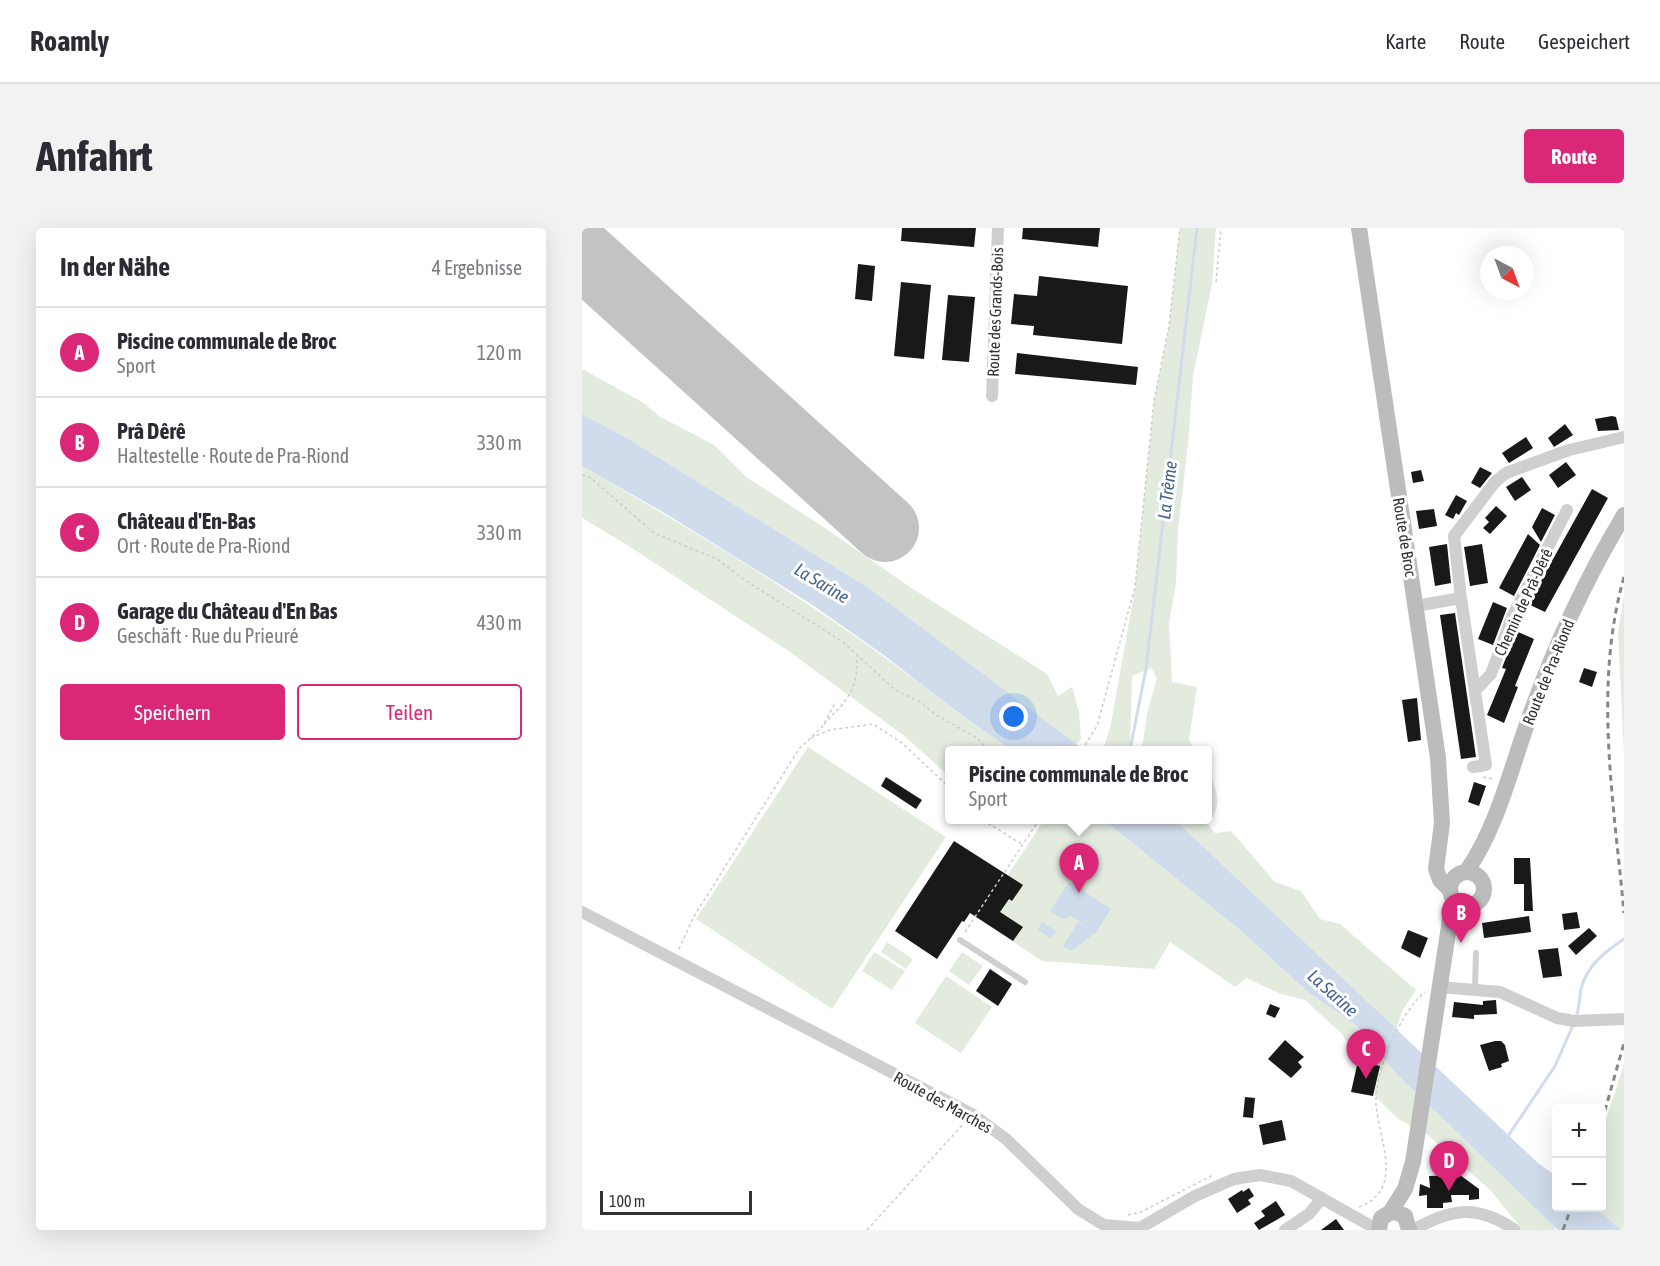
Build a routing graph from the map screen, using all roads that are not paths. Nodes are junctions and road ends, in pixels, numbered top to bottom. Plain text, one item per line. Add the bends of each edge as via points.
1 (998, 228) edge
2 (1359, 228) edge
3 (992, 396) dead end
4 (1624, 437) edge
5 (1567, 510) dead end
6 (1624, 515) edge
7 (1461, 598) junction
8 (1416, 606) junction
9 (1475, 691) junction
10 (1473, 767) dead end
11 (1487, 834) junction
12 (1440, 846) junction
13 (1462, 872) junction
14 (1481, 879) junction
15 (1458, 899) junction
16 (582, 912) edge
17 (960, 940) road end
18 (1476, 952) dead end
19 (1025, 982) dead end
20 (1439, 987) junction
21 (1475, 988) junction
22 (1624, 1019) edge
23 (1322, 1198) junction
24 (1399, 1223) edge
25 (1140, 1229) edge
26 (1285, 1230) edge
27 (1515, 1230) edge

1 - 3 street, Route des Grands-Bois
2 - 8 main road, Route de Broc
4 - 7 street, Chemin de Prâ-Dêrê via 1543,459 1498,479 1454,536
5 - 9 street, Chemin de Prâ-Dêrê via 1512,617 1491,674
6 - 11 main road, Route de Pra-Riond via 1553,654
7 - 8 street
7 - 9 street, Chemin de Prâ-Dêrê
8 - 12 main road, Route de Broc via 1440,781
9 - 10 street, Chemin de Prâ-Dêrê via 1485,765
11 - 13 main road, Route de Pra-Riond
11 - 14 main road, Route de Pra-Riond
12 - 13 main road via 1446,864
12 - 15 main road, Route de Broc via 1436,869 1440,880
13 - 14 main road
13 - 15 main road, Route de Pra-Riond via 1452,881
14 - 15 main road, Route de Pra-Riond via 1483,895 1478,902
15 - 20 main road, Route de Pra-Riond
16 - 25 street, Route des Marches via 973,1111 1078,1209 1104,1225
17 - 19 lane
18 - 21 lane
20 - 21 street
20 - 24 main road, Route de Pra-Riond via 1418,1137
21 - 22 street via 1507,994 1574,1022
23 - 24 street, Route des Marches via 1354,1215
23 - 25 street, Route des Marches via 1291,1181 1260,1175 1234,1179 1195,1196
23 - 26 street via 1309,1214
24 - 27 street via 1467,1211 1494,1217

